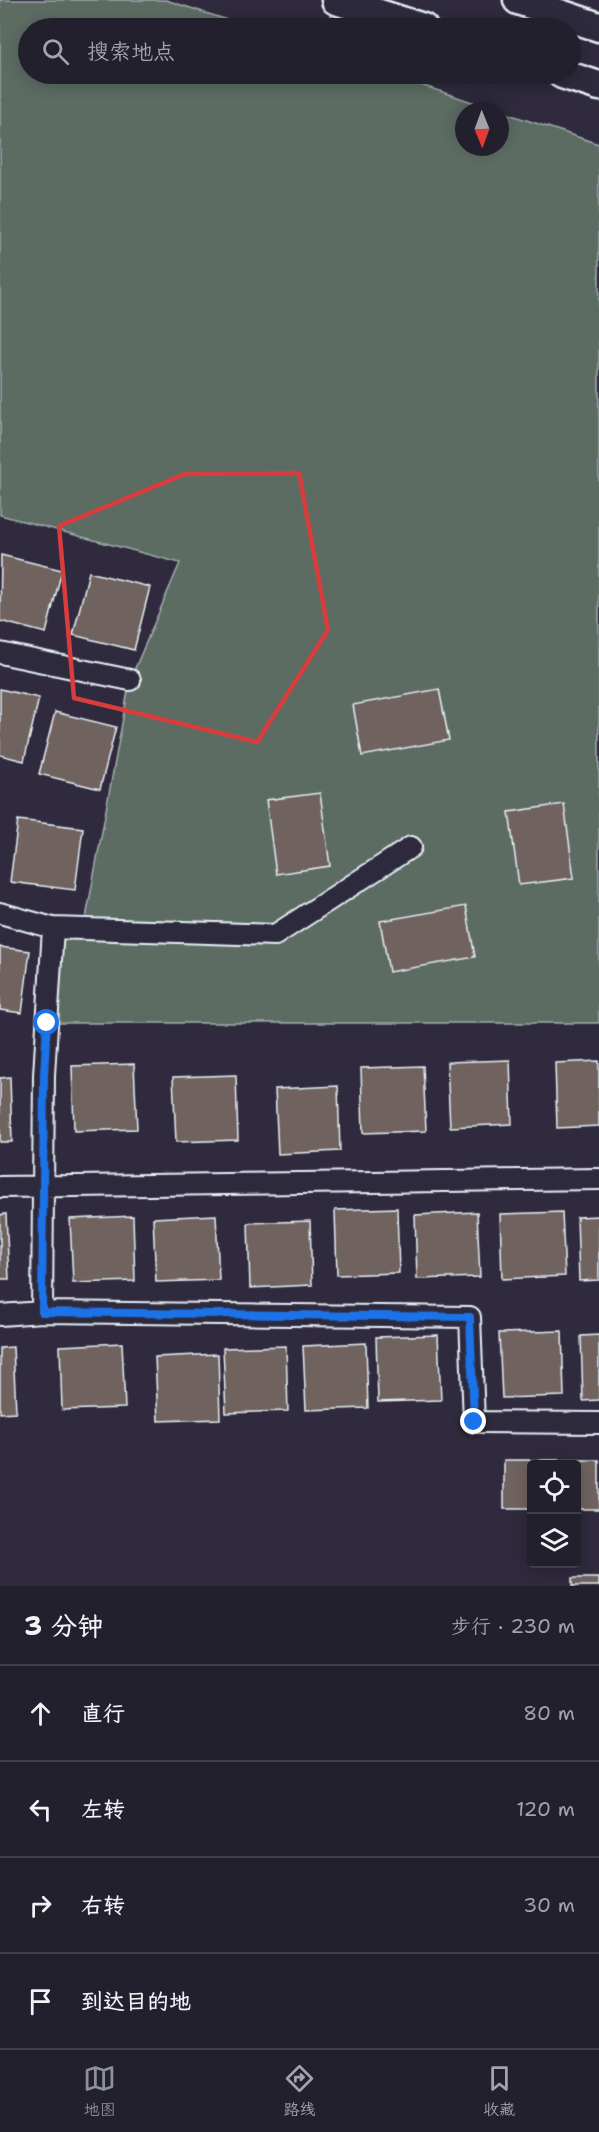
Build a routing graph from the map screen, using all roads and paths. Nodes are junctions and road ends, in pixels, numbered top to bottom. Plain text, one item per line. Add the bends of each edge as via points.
1 (336, 0) edge
2 (518, 0) edge
3 (392, 18) edge
4 (572, 18) edge
5 (581, 21) edge
6 (599, 27) edge
7 (581, 80) edge
8 (599, 86) edge
9 (0, 653) edge
10 (130, 680) dead end
11 (411, 847) dead end
12 (0, 913) edge
13 (53, 928) junction
14 (599, 1179) edge
15 (43, 1186) junction
16 (0, 1187) edge
17 (42, 1312) junction
18 (0, 1314) edge
19 (599, 1423) edge

1 - 3 main road
2 - 4 main road
5 - 6 main road
7 - 8 main road
9 - 10 street
11 - 13 street via 275,935
12 - 13 street
13 - 15 street via 44,1075
14 - 15 street
15 - 16 street
15 - 17 street
17 - 18 street
17 - 19 street via 470,1317 474,1422

